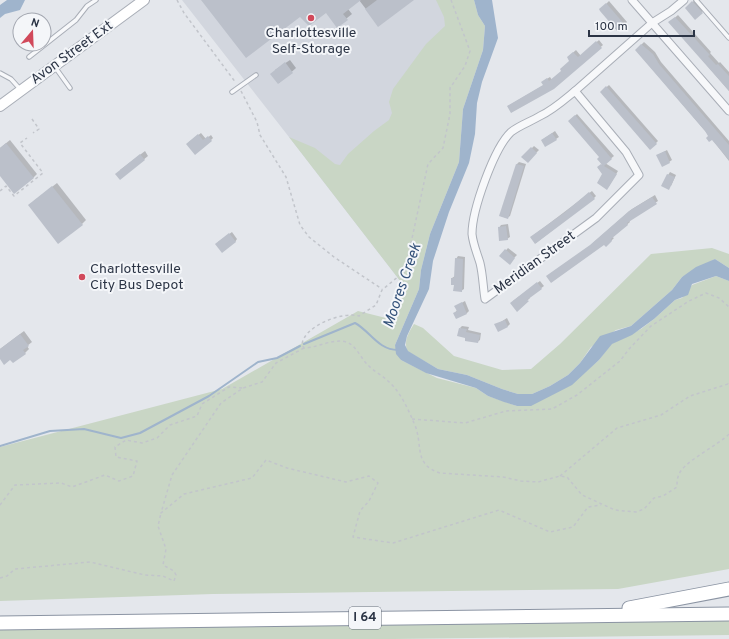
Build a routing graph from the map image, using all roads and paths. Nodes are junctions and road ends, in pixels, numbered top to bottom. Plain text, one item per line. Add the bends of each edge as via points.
1 (96, 0) edge
2 (144, 0) edge
3 (177, 0) edge
4 (451, 0) edge
5 (632, 0) edge
6 (684, 0) edge
7 (696, 0) edge
8 (652, 23) junction
9 (729, 38) edge
10 (29, 56) dead end
11 (54, 66) junction
12 (0, 73) edge
13 (256, 75) dead end
14 (239, 87) junction
15 (70, 88) dead end
16 (21, 90) junction
17 (574, 91) junction
18 (232, 92) dead end
19 (0, 106) edge
20 (729, 111) edge
21 (32, 119) dead end
22 (33, 134) dead end
23 (27, 138) dead end
24 (0, 191) edge
25 (382, 290) junction
26 (729, 307) edge
27 (304, 348) junction
28 (729, 387) edge
29 (243, 388) junction
30 (412, 420) junction
31 (729, 434) edge
32 (560, 476) junction
33 (0, 505) edge
34 (603, 505) junction
35 (161, 513) junction
36 (0, 578) edge
37 (729, 589) edge
38 (729, 614) edge
39 (530, 616) junction
40 (0, 623) edge

1 - 10 lane via 87,6 76,20
2 - 11 main road, Avon Street Ext
3 - 14 path
4 - 25 path via 470,51 468,59 450,88 450,114 443,148 428,164 405,271
5 - 8 street
6 - 8 street, Meridian Street via 671,12
7 - 9 lane
8 - 17 street, Meridian Street
8 - 20 street
11 - 15 lane
11 - 16 main road, Avon Street Ext
12 - 16 lane via 12,79
13 - 14 lane
14 - 18 lane
14 - 25 path via 257,122 260,135 286,177 300,225 309,237 334,257
16 - 19 main road, Avon Street Ext
17 - 17 street, Meridian Street via 542,116 512,132 495,156 473,224 474,246 480,262 485,299 596,218 639,175 626,152
21 - 22 path via 40,129
23 - 24 path via 20,143 43,173 14,196 6,186
25 - 27 path via 376,305 359,316 345,314 307,333 302,339
26 - 30 path via 719,298 706,293 689,301 651,326 620,361 577,394 552,409 506,411 465,423
27 - 29 path via 276,363 262,382
27 - 30 path via 339,342 351,345 367,364 390,382 400,395
28 - 32 path via 728,384 690,396 661,415 617,428
29 - 33 path via 229,387 202,404 197,416 170,425 156,438 142,443 126,440 114,447 116,457 137,461 133,476 119,481 105,475 72,488 61,483 15,485
29 - 35 path via 221,403 172,475
30 - 32 path via 419,438 420,457 432,471 503,477 521,482 538,482
31 - 34 path via 720,443 700,454 680,473 677,486 663,496 654,498 644,509 624,512
32 - 34 path via 572,481 582,495
34 - 35 path via 588,507 573,527 550,532 500,510 393,543 353,537 362,506 369,501 378,483 369,476 346,482 287,468 266,460 252,478 184,494
35 - 36 path via 158,526 166,549 163,565 174,571 174,581 163,576 145,575 90,562 15,569
37 - 39 highway via 628,608
38 - 39 highway, I 64
39 - 40 highway, I 64

